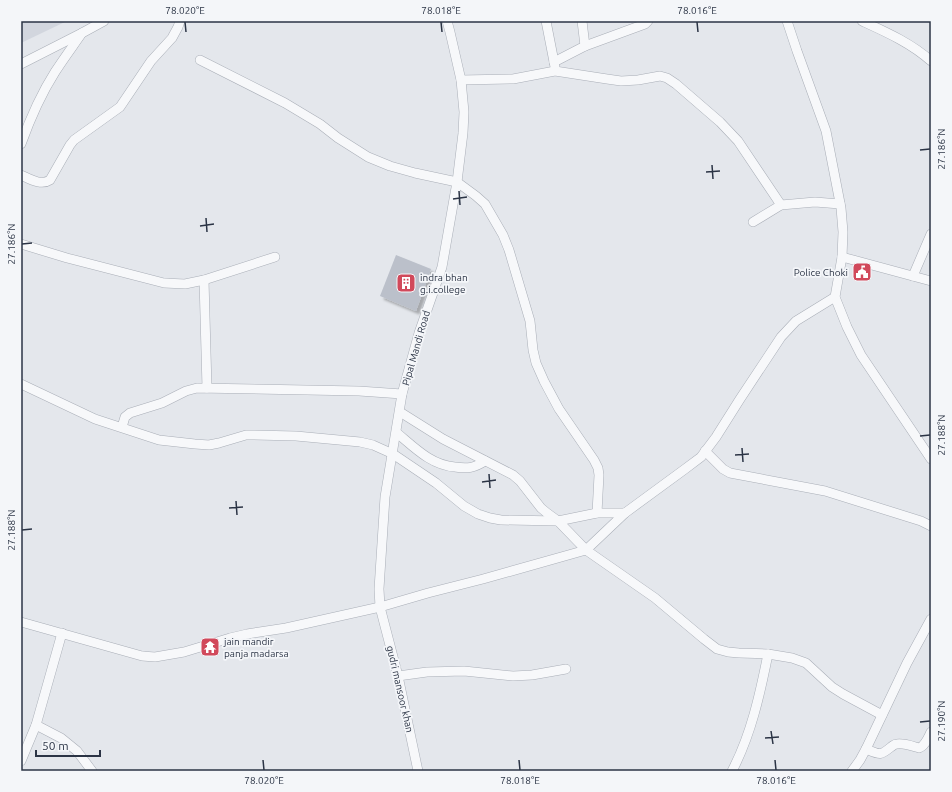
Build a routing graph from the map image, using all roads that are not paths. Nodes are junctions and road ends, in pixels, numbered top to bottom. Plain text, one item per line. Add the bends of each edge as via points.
1 (104, 21) edge
2 (180, 21) edge
3 (447, 21) edge
4 (546, 21) edge
5 (582, 21) edge
6 (648, 21) edge
7 (787, 21) edge
8 (862, 21) edge
9 (82, 34) junction
10 (585, 46) junction
11 (200, 60) dead end
12 (931, 61) edge
13 (21, 64) edge
14 (555, 66) junction
15 (461, 80) junction
16 (21, 144) edge
17 (21, 175) edge
18 (457, 182) junction
19 (840, 204) junction
20 (781, 205) junction
21 (753, 222) dead end
22 (931, 234) edge
23 (21, 244) edge
24 (275, 257) dead end
25 (842, 257) junction
26 (914, 276) junction
27 (204, 280) junction
28 (931, 281) edge
29 (835, 297) junction
30 (21, 384) edge
31 (207, 388) junction
32 (402, 394) junction
33 (400, 412) junction
34 (122, 427) junction
35 (397, 433) junction
36 (705, 451) junction
37 (393, 454) junction
38 (931, 459) edge
39 (485, 461) junction
40 (597, 514) junction
41 (625, 514) junction
42 (558, 521) junction
43 (931, 526) edge
44 (586, 550) junction
45 (380, 608) junction
46 (931, 619) edge
47 (21, 622) edge
48 (62, 633) junction
49 (768, 654) junction
50 (566, 669) dead end
51 (398, 676) junction
52 (882, 716) junction
53 (36, 724) junction
54 (931, 732) edge
55 (866, 749) junction
56 (21, 761) edge
57 (92, 771) edge
58 (418, 771) edge
59 (732, 771) edge
60 (852, 771) edge

1 - 9 street
2 - 17 street via 172,38 150,61 120,107 74,140 50,180 42,183
3 - 15 street, Pipal Mandi Road
4 - 14 street
5 - 10 street
6 - 10 street
7 - 19 street via 826,131
8 - 12 street via 917,49
9 - 13 street
9 - 16 street via 46,86
10 - 14 street
11 - 18 street via 285,103 368,157 414,173
14 - 15 street via 513,79
14 - 20 street via 622,81 660,76 667,78 720,122 738,141
15 - 18 street, Pipal Mandi Road via 464,112
18 - 32 street, Pipal Mandi Road via 442,267
18 - 40 street via 485,204 503,235 530,321 536,363 559,409 598,468
19 - 20 street via 815,202
19 - 25 street
20 - 21 street
22 - 26 street
23 - 27 street via 164,283 185,284
24 - 27 street
25 - 26 street
25 - 29 street
26 - 28 street
27 - 31 street
29 - 36 street via 796,321 781,337
29 - 38 street via 861,355
30 - 34 street via 95,419
31 - 32 street
31 - 34 street via 192,389 162,403 130,413 125,417
32 - 33 street, Pipal Mandi Road
33 - 35 street, Pipal Mandi Road
33 - 39 street
34 - 37 street via 159,440 180,443 219,443 246,435 296,436 360,442
35 - 37 street, Pipal Mandi Road
35 - 39 street via 428,459 449,467 474,467
36 - 41 street via 701,457
36 - 43 street via 730,473 825,491
37 - 42 street via 478,514 501,520
37 - 45 street, Pipal Mandi Road via 386,497 379,589
39 - 42 street via 513,475 541,508
40 - 41 street
40 - 42 street
41 - 44 street
42 - 44 street
44 - 45 street
44 - 49 street via 655,598 717,649 739,654
45 - 48 street via 235,636 184,652 155,657 142,656
45 - 51 street, gudri mansoor khan
46 - 52 street
47 - 48 street
48 - 53 street
49 - 52 street via 792,658 806,664 832,687
49 - 59 street via 761,690 740,757
50 - 51 street via 513,676 464,671
51 - 58 street, gudri mansoor khan
52 - 55 street
53 - 56 street
53 - 57 street via 61,738 77,751
54 - 55 street via 924,745 919,748 894,744 880,754
55 - 60 street

